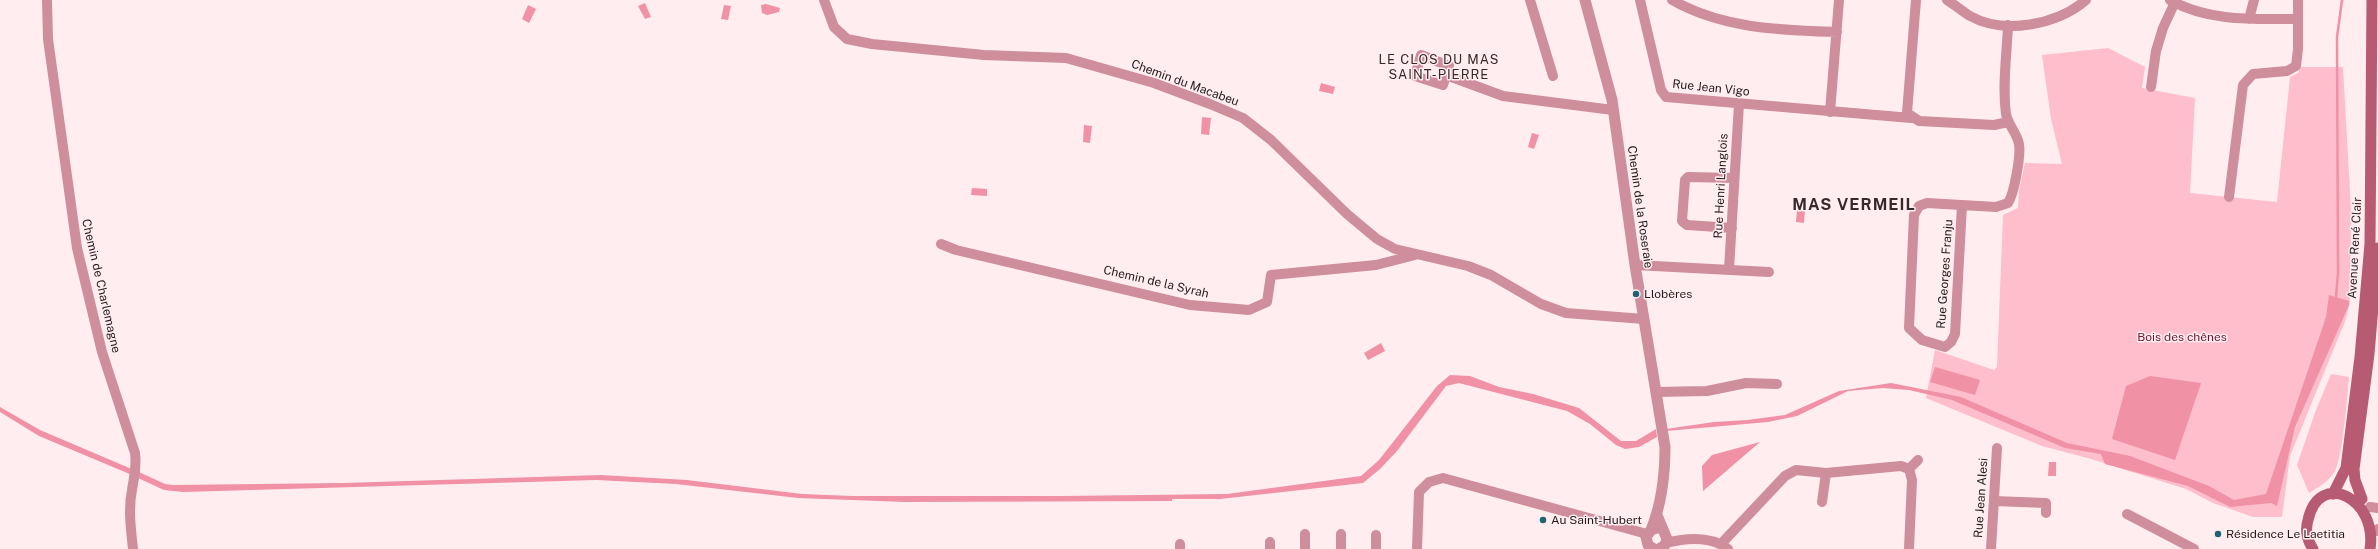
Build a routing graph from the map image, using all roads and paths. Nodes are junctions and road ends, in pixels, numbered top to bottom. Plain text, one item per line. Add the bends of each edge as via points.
1 (48, 0) edge
2 (824, 0) edge
3 (1530, 0) edge
4 (1586, 0) edge
5 (1640, 0) edge
6 (1672, 0) edge
7 (1839, 0) edge
8 (1916, 0) edge
9 (1947, 0) edge
10 (2086, 0) edge
11 (2254, 0) edge
12 (2298, 0) edge
13 (2372, 0) edge
14 (2174, 1) edge
15 (2298, 19) junction
16 (2249, 20) junction
17 (2008, 25) junction
18 (1837, 32) junction
19 (1446, 75) dead end
20 (1553, 76) dead end
21 (2151, 87) dead end
22 (1739, 104) junction
23 (1613, 110) junction
24 (1830, 112) junction
25 (1911, 118) junction
26 (2008, 122) junction
27 (1734, 178) junction
28 (2229, 197) dead end
29 (1962, 205) junction
30 (1732, 228) junction
31 (941, 244) dead end
32 (2378, 248) edge
33 (1415, 255) junction
34 (1635, 265) junction
35 (1729, 269) junction
36 (1769, 272) dead end
37 (1644, 319) junction
38 (1777, 384) dead end
39 (1656, 392) junction
40 (1997, 448) dead end
41 (1918, 460) dead end
42 (1909, 469) junction
43 (1826, 473) junction
44 (2333, 494) junction
45 (1994, 501) junction
46 (1822, 502) dead end
47 (2370, 505) edge
48 (2046, 513) dead end
49 (2126, 514) dead end
50 (1657, 515) junction
51 (2378, 530) edge
52 (1305, 534) dead end
53 (1341, 534) dead end
54 (1376, 535) dead end
55 (1663, 539) edge
56 (1649, 541) edge
57 (1724, 546) edge
58 (2310, 548) edge
59 (133, 549) edge
60 (1305, 549) edge
61 (1341, 549) edge
62 (1376, 549) edge
63 (1417, 549) edge
64 (1909, 549) edge
65 (1991, 549) edge
66 (2194, 549) edge
67 (2370, 549) edge

1 - 59 street, Chemin de Charlemagne via 49,46 77,248 102,352 137,467 130,513
2 - 33 street, Chemin du Macabeu via 834,27 847,39 872,44 984,55 1066,58 1154,83 1236,116 1287,152 1347,214 1377,239 1395,249
3 - 20 street
4 - 23 street, Chemin de la Roseraie
5 - 22 street, Rue Jean Vigo via 1662,90 1666,97
6 - 18 street via 1687,9 1735,24 1769,29
7 - 18 street
8 - 25 street via 1907,114
9 - 17 street via 1971,16
10 - 17 street via 2064,14 2048,20
11 - 16 street
12 - 15 street
13 - 44 main road, Avenue René Clair via 2370,244 2360,357 2346,468
14 - 16 street via 2216,16
14 - 21 street via 2160,39
15 - 16 street
15 - 28 street via 2296,66 2287,71 2253,74 2243,85
17 - 26 street, Rue Georges Franju
18 - 24 street
19 - 23 street via 1504,96
22 - 24 street, Rue Jean Vigo
22 - 27 street, Rue Henri Langlois
23 - 34 street, Chemin de la Roseraie
24 - 25 street, Rue Jean Vigo
25 - 26 street, Rue Jean Vigo via 1919,121 1971,124
26 - 29 street, Rue Georges Franju via 2019,143 2020,160 2015,172 2013,196 2008,203 1996,207
27 - 30 street, Rue Henri Langlois
27 - 30 street via 1688,177 1685,180 1682,221 1687,225
29 - 29 street, Rue Georges Franju via 1927,203 1919,206 1914,215 1909,328 1922,340 1945,347 1955,334
30 - 35 street, Rue Henri Langlois
31 - 33 street, Chemin de la Syrah via 956,250 1174,302 1249,310 1267,302 1271,275 1376,265
32 - 47 main road, Avenue René Clair via 2369,354 2354,469 2355,480
33 - 37 street, Chemin du Macabeu via 1468,266 1491,275 1541,304 1566,312
34 - 35 street
34 - 37 street, Chemin de la Roseraie
35 - 36 street
37 - 39 street, Chemin de la Roseraie
38 - 39 street via 1746,383 1707,391
39 - 50 street, Chemin de la Roseraie via 1665,447 1665,474
40 - 45 street, Rue Jean Alesi
41 - 42 street
42 - 43 street via 1902,466
42 - 64 street via 1912,480
43 - 46 street
43 - 57 street via 1796,470 1785,476
44 - 47 main road via 2343,493
44 - 58 main road via 2318,502 2309,515 2306,526
45 - 48 street via 2046,503
45 - 65 street, Rue Jean Alesi
47 - 51 main road, Avenue René Clair
49 - 66 street
50 - 55 street
50 - 56 street, Chemin de la Roseraie
51 - 67 main road
52 - 60 street
53 - 61 street
54 - 62 street
55 - 56 street via 1657,528
55 - 57 street via 1693,539
56 - 63 street via 1443,478 1429,482 1419,492

